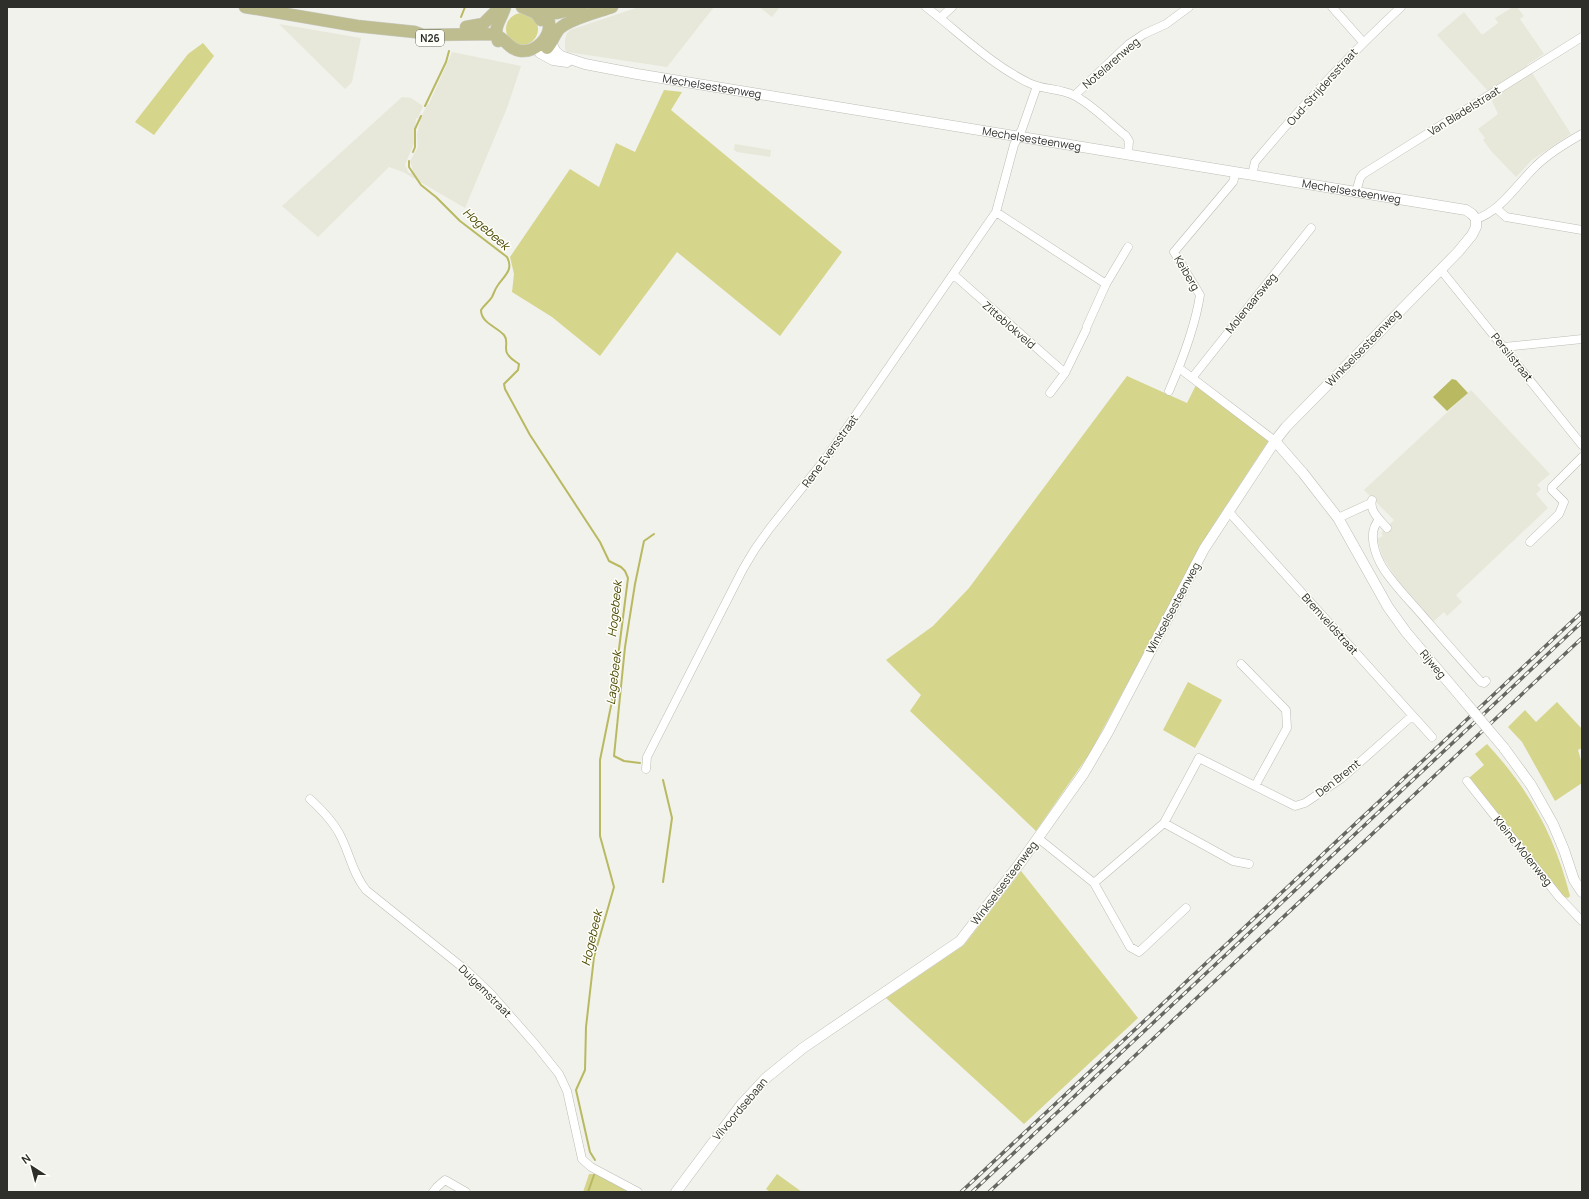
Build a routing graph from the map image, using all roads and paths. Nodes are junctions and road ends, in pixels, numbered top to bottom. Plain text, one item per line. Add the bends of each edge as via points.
1 (245, 7) edge
2 (518, 7) edge
3 (522, 7) edge
4 (581, 7) edge
5 (612, 7) edge
6 (926, 7) edge
7 (952, 7) edge
8 (1189, 7) edge
9 (1332, 7) edge
10 (1401, 7) edge
11 (503, 9) edge
12 (540, 11) edge
13 (940, 18) junction
14 (357, 26) junction
15 (415, 32) junction
16 (496, 34) junction
17 (1582, 37) edge
18 (549, 39) junction
19 (1363, 42) junction
20 (502, 48) junction
21 (540, 53) junction
22 (585, 64) junction
23 (1037, 86) junction
24 (1075, 95) junction
25 (1582, 134) edge
26 (1018, 136) junction
27 (1128, 154) junction
28 (1236, 172) junction
29 (1252, 175) junction
30 (1356, 192) junction
31 (1496, 208) junction
32 (996, 212) junction
33 (1476, 219) junction
34 (1311, 228) dead end
35 (1582, 230) edge
36 (1128, 247) dead end
37 (1441, 270) junction
38 (954, 276) junction
39 (1106, 284) junction
40 (1582, 339) edge
41 (1504, 347) junction
42 (1179, 368) junction
43 (1065, 373) junction
44 (1192, 378) junction
45 (1169, 391) dead end
46 (1050, 393) dead end
47 (1274, 441) junction
48 (1582, 445) edge
49 (1582, 457) edge
50 (1228, 511) junction
51 (1338, 518) junction
52 (1379, 520) junction
53 (1386, 528) dead end
54 (1530, 542) dead end
55 (1241, 664) dead end
56 (1486, 681) dead end
57 (1412, 716) junction
58 (1432, 737) dead end
59 (646, 769) dead end
60 (1466, 781) dead end
61 (1255, 786) junction
62 (310, 799) dead end
63 (1164, 823) junction
64 (1038, 838) junction
65 (1249, 864) dead end
66 (1094, 883) junction
67 (1582, 892) edge
68 (1186, 908) dead end
69 (1582, 920) edge
70 (877, 998) joint
71 (433, 1192) edge
72 (466, 1192) edge
73 (638, 1192) edge
74 (676, 1192) edge

1 - 14 main road, N26
2 - 11 main road, N26
3 - 12 main road
4 - 12 main road via 557,14
5 - 18 main road, N26 via 553,26
6 - 13 street
7 - 13 street
8 - 24 street, Notelarenweg via 1166,24 1128,44
9 - 19 street
10 - 19 street, Oud-Strijdersstraat
11 - 15 main road, N26 via 483,24 472,27 426,29
11 - 16 main road
12 - 18 main road via 549,23
13 - 23 street via 985,57
14 - 15 main road, N26
14 - 20 main road, N26 via 374,33 427,38 486,37 494,40
15 - 16 main road, N26 via 423,35
16 - 18 main road, N26 via 512,48 522,51 527,51
16 - 20 main road
17 - 30 street, Van Bladelstraat via 1363,174
18 - 21 main road, N26
18 - 22 street, Mechelsesteenweg via 559,55
19 - 29 street, Oud-Strijdersstraat via 1313,94 1264,151 1256,162
20 - 21 main road, N26 via 517,58 528,58
21 - 22 street, Mechelsesteenweg via 553,60
22 - 26 street, Mechelsesteenweg
23 - 24 street
23 - 26 street, Rene Eversstraat
24 - 27 street via 1126,136 1129,141
25 - 31 street via 1542,160
26 - 27 street, Mechelsesteenweg
26 - 32 street, Rene Eversstraat
27 - 28 street, Mechelsesteenweg
28 - 29 street, Mechelsesteenweg
28 - 42 street, Keiberg via 1233,182 1174,252 1200,295
29 - 30 street, Mechelsesteenweg
30 - 33 street, Mechelsesteenweg via 1466,210
31 - 33 street
31 - 35 street via 1506,217
32 - 38 street, Rene Eversstraat
32 - 39 street
33 - 37 street, Winkselsesteenweg via 1472,235
34 - 44 street, Molenaarsweg
36 - 39 street
37 - 41 street, Persilstraat
37 - 47 street, Winkselsesteenweg
38 - 43 street, Zitteblokveld
38 - 59 street, Rene Eversstraat via 826,458 755,549 647,757
39 - 43 street
40 - 41 street
41 - 48 street, Persilstraat
42 - 44 street
42 - 45 street, Keiberg
43 - 46 street
44 - 47 street
47 - 50 street, Winkselsesteenweg
47 - 51 street, Rijweg
49 - 54 street via 1552,487 1564,502 1559,514
50 - 57 street, Bremveldstraat
50 - 64 street, Winkselsesteenweg via 1204,549 1084,773
51 - 52 street via 1372,501 1373,511
51 - 67 street, Rijweg, bridge via 1388,608 1504,748 1531,785 1553,824 1574,880
52 - 53 street
52 - 56 street via 1372,536 1383,568 1400,591 1481,682
55 - 61 street via 1286,710 1287,728
57 - 58 street, Bremveldstraat
57 - 61 street, Den Bremt via 1342,778 1305,803 1295,806
60 - 69 street, Kleine Molenweg via 1559,897
61 - 63 street, Den Bremt via 1199,758
62 - 73 street, Duigemstraat via 326,815 341,837 352,868 366,890 467,971 491,994 559,1074 567,1091 582,1159 591,1167
63 - 65 street via 1233,861
63 - 66 street, Den Bremt
64 - 66 street
64 - 70 street, Winkselsesteenweg via 960,941
66 - 68 street via 1130,947 1139,952
70 - 74 street, Vilvoordsebaan via 803,1048 766,1078 741,1105
71 - 72 street via 446,1180

